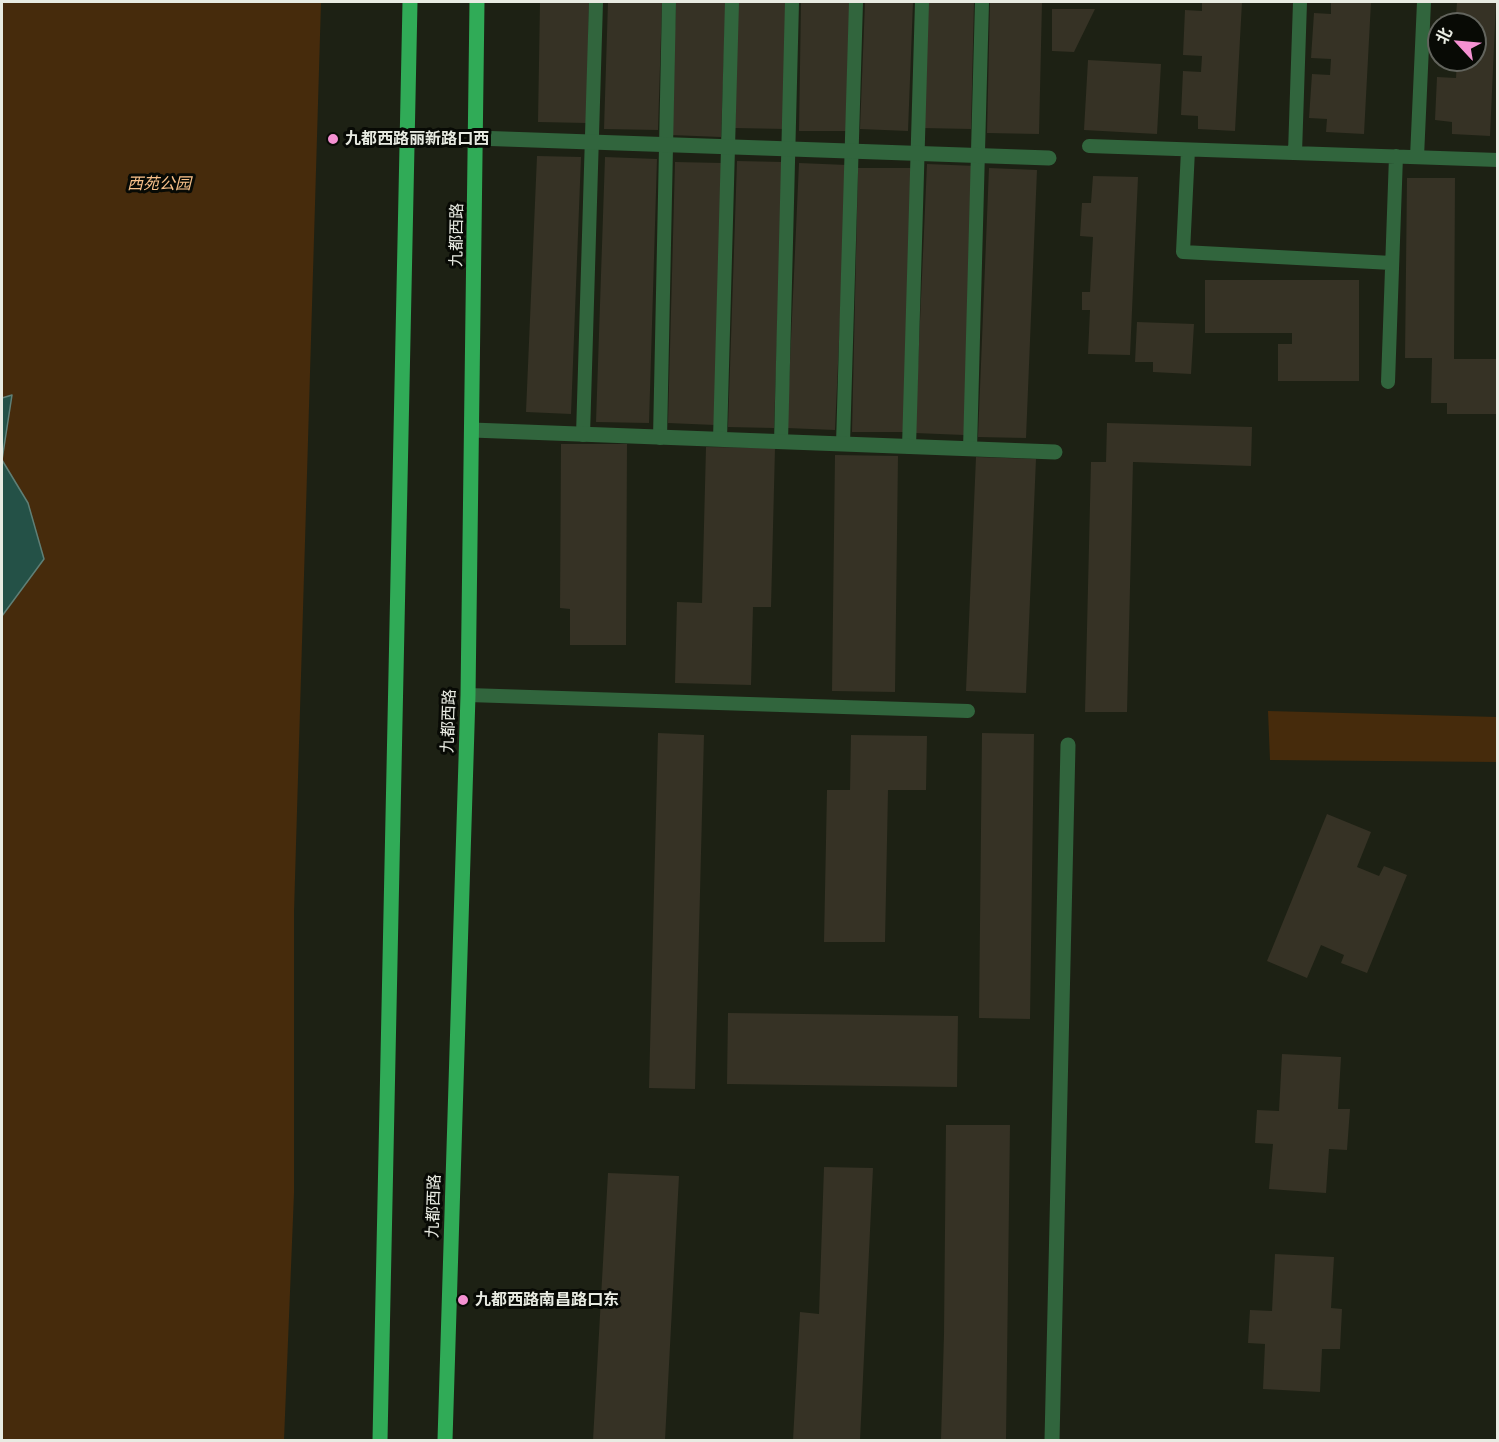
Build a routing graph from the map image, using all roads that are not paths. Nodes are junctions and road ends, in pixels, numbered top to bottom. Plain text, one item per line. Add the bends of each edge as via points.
1 (410, 2) edge
2 (477, 2) edge
3 (596, 2) edge
4 (669, 2) edge
5 (732, 2) edge
6 (792, 2) edge
7 (856, 2) edge
8 (922, 2) edge
9 (982, 2) edge
10 (1300, 2) edge
11 (1424, 2) edge
12 (476, 138) junction
13 (592, 142) junction
14 (666, 144) junction
15 (1089, 146) dead end
16 (729, 147) junction
17 (789, 149) junction
18 (1188, 150) junction
19 (852, 151) junction
20 (919, 153) junction
21 (1295, 153) junction
22 (978, 156) junction
23 (1396, 156) junction
24 (1417, 157) junction
25 (1049, 158) dead end
26 (1497, 160) edge
27 (1392, 263) junction
28 (1388, 382) dead end
29 (472, 430) junction
30 (583, 435) junction
31 (660, 438) junction
32 (720, 439) junction
33 (781, 442) junction
34 (843, 444) junction
35 (909, 447) junction
36 (970, 449) junction
37 (1055, 452) dead end
38 (468, 695) junction
39 (968, 711) dead end
40 (1068, 745) dead end
41 (380, 1440) edge
42 (445, 1440) edge
43 (1052, 1440) edge

1 - 41 main road
2 - 12 main road, 九都西路
3 - 13 lane
4 - 14 lane
5 - 16 lane
6 - 17 lane
7 - 19 lane
8 - 20 lane
9 - 22 lane
10 - 21 lane
11 - 24 lane
12 - 13 street
12 - 29 main road, 九都西路
13 - 14 street
13 - 30 lane
14 - 16 street
14 - 31 lane
15 - 18 lane
16 - 17 street
16 - 32 lane
17 - 19 street
17 - 33 lane
18 - 21 lane
18 - 27 lane via 1183,252
19 - 20 street
19 - 34 lane
20 - 22 street
20 - 35 lane
21 - 23 lane
22 - 25 street
22 - 36 lane
23 - 24 lane
23 - 27 lane
24 - 26 lane
27 - 28 lane
29 - 30 street
29 - 38 main road, 九都西路
30 - 31 street
31 - 32 street
32 - 33 street
33 - 34 street
34 - 35 street
35 - 36 street
36 - 37 street
38 - 39 lane
38 - 42 main road, 九都西路
40 - 43 street

